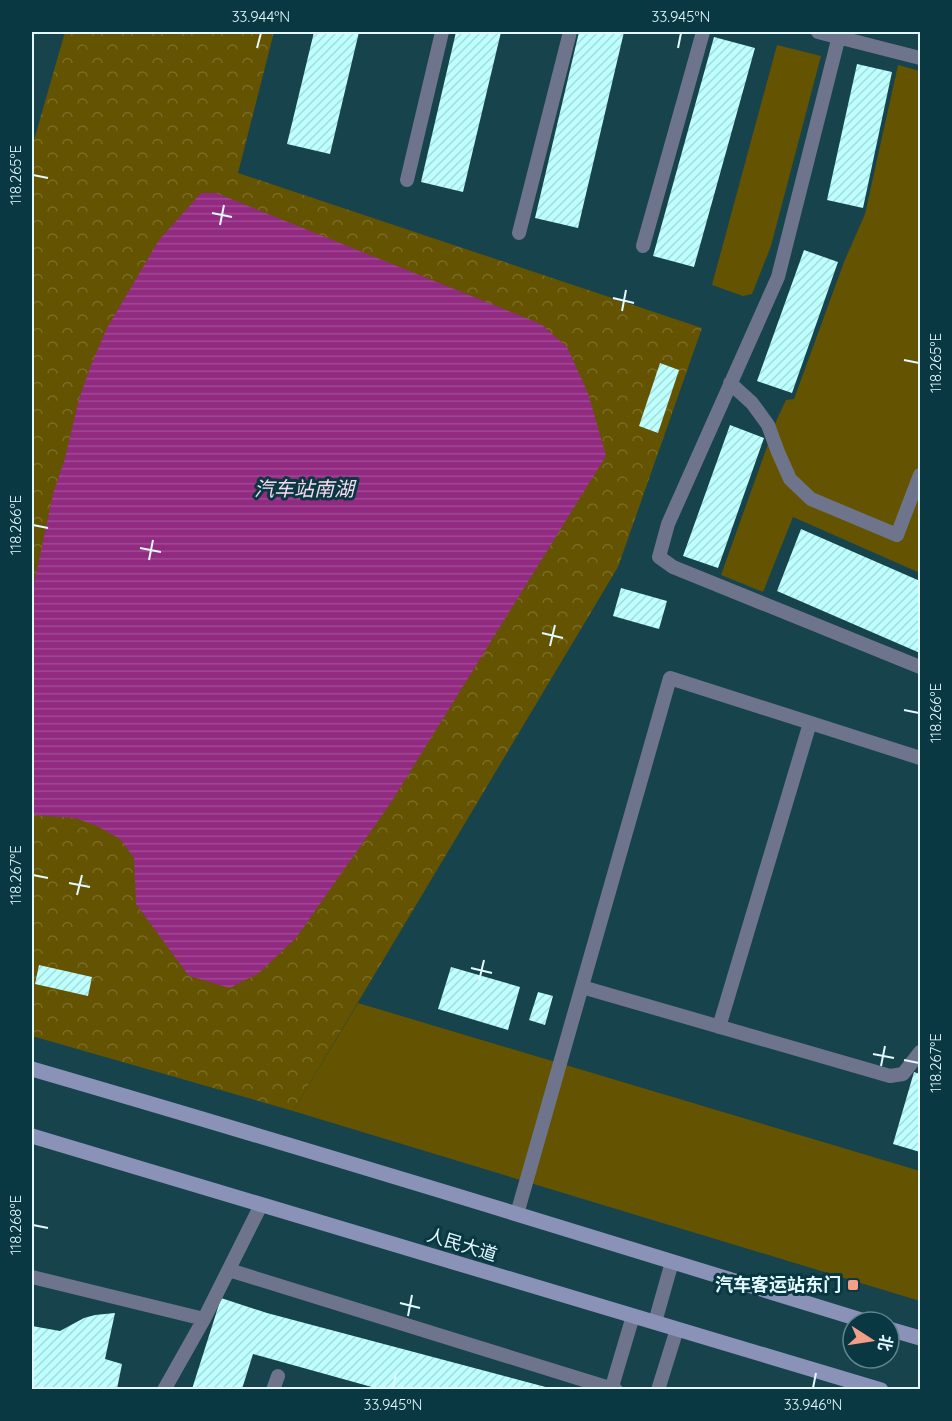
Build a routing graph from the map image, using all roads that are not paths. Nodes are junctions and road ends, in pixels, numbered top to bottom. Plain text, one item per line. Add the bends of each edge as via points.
1 (442, 32) edge
2 (570, 32) edge
3 (703, 32) edge
4 (818, 32) edge
5 (840, 34) edge
6 (921, 58) edge
7 (407, 180) dead end
8 (519, 233) dead end
9 (643, 246) dead end
10 (730, 383) junction
11 (921, 475) edge
12 (921, 667) edge
13 (810, 723) junction
14 (921, 758) edge
15 (582, 987) junction
16 (719, 1027) junction
17 (921, 1052) edge
18 (32, 1069) edge
19 (32, 1136) edge
20 (261, 1205) junction
21 (518, 1214) junction
22 (672, 1262) junction
23 (229, 1270) junction
24 (32, 1277) edge
25 (841, 1314) edge
26 (633, 1316) junction
27 (204, 1319) junction
28 (655, 1322) junction
29 (676, 1329) junction
30 (901, 1332) edge
31 (921, 1338) edge
32 (278, 1376) dead end
33 (164, 1389) edge
34 (273, 1389) edge
35 (612, 1389) edge
36 (658, 1389) edge
37 (881, 1389) edge

1 - 7 lane
2 - 8 lane
3 - 9 lane
4 - 5 lane
5 - 6 lane
5 - 10 lane via 778,277
10 - 11 lane via 768,425 790,479 810,499 897,535
10 - 12 lane via 668,524 659,557 672,567
13 - 14 lane
13 - 15 lane via 670,678
13 - 16 lane
15 - 16 lane
15 - 21 lane
16 - 17 lane via 890,1076 903,1074
18 - 21 main road
19 - 20 main road, 人民大道
20 - 23 lane
20 - 26 main road, 人民大道
21 - 22 main road
22 - 25 main road
22 - 28 lane
23 - 27 lane
23 - 35 lane
24 - 27 lane
26 - 28 main road, 人民大道
26 - 35 lane
27 - 33 lane
28 - 29 main road, 人民大道
29 - 36 lane
29 - 37 main road, 人民大道
30 - 31 main road
32 - 34 lane

